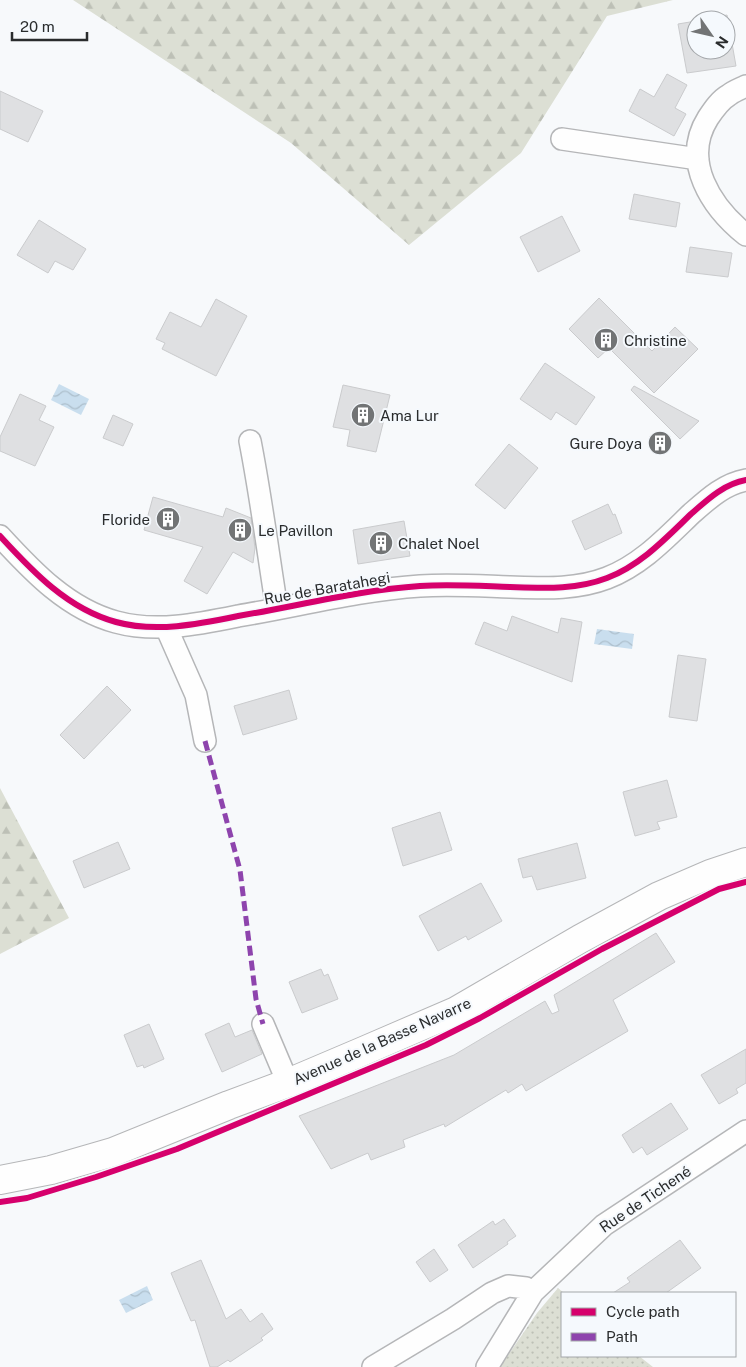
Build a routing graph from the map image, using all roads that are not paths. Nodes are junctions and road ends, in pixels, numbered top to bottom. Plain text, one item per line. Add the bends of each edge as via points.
1 (746, 86) edge
2 (562, 139) dead end
3 (698, 160) junction
4 (746, 235) edge
5 (250, 441) dead end
6 (746, 480) edge
7 (0, 536) edge
8 (277, 609) junction
9 (166, 627) junction
10 (205, 741) dead end
11 (746, 862) edge
12 (263, 1024) dead end
13 (288, 1083) junction
14 (746, 1131) edge
15 (0, 1180) edge
16 (533, 1292) junction
17 (373, 1367) edge
18 (487, 1367) edge

1 - 3 street via 727,96 702,128 697,147
2 - 3 street
3 - 4 street via 701,178 712,198 722,213
5 - 8 street
6 - 8 street, Rue de Baratahegi via 712,495 646,556 600,580 564,588 419,586 375,590
7 - 9 street, Rue de Baratahegi via 32,570 74,604 118,623
8 - 9 street, Rue de Baratahegi
9 - 10 street via 196,695
11 - 13 street, Avenue de la Basse Navarre via 659,896 456,1011
12 - 13 street
13 - 15 street, Avenue de la Basse Navarre via 113,1152 52,1170
14 - 16 street, Rue de Tichené via 604,1225
16 - 17 street via 508,1286 492,1293
16 - 18 street, Rue de Tichené

